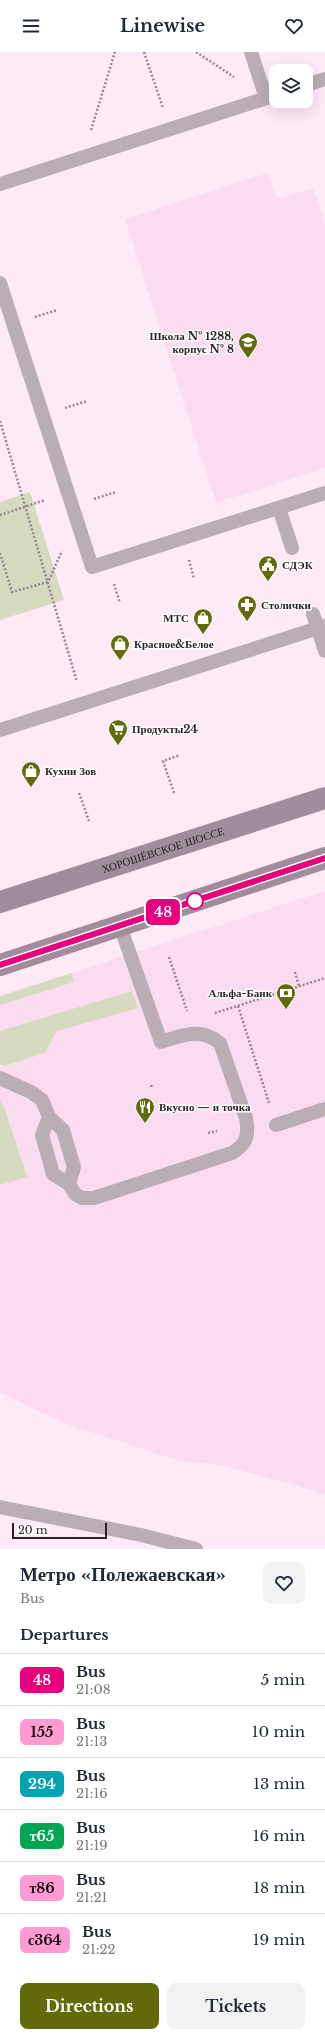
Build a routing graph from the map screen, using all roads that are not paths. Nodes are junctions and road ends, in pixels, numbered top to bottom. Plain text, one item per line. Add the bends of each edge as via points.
1 (251, 52) edge
2 (325, 79) edge
3 (313, 83) edge
4 (269, 92) edge
5 (269, 98) edge
6 (0, 184) edge
7 (0, 283) edge
8 (325, 493) edge
9 (279, 508) junction
10 (292, 548) dead end
11 (313, 614) dead end
12 (321, 627) edge
13 (325, 651) edge
14 (0, 730) edge
15 (325, 798) edge
16 (325, 858) edge
17 (0, 902) edge
18 (120, 926) junction
19 (0, 965) edge
20 (0, 1078) edge
21 (325, 1109) edge
22 (49, 1118) junction
23 (276, 1125) road end
24 (69, 1184) junction
25 (0, 1507) edge
26 (196, 1549) edge

1 - 4 lane
2 - 3 lane
5 - 6 lane
7 - 9 lane via 92,567
8 - 9 lane
9 - 10 lane
11 - 12 lane
12 - 13 lane
12 - 14 lane
15 - 17 main road, ХОРОШЁВСКОЕ ШОССЕ
16 - 18 main road
18 - 19 main road
18 - 24 lane via 161,1042 199,1033 211,1036 220,1044 246,1118 247,1139 242,1147 232,1153 94,1198 82,1198 75,1194
20 - 22 lane via 42,1100
21 - 23 lane
22 - 24 lane via 63,1130 74,1167
22 - 24 lane via 42,1136 54,1174
25 - 26 lane via 141,1535

